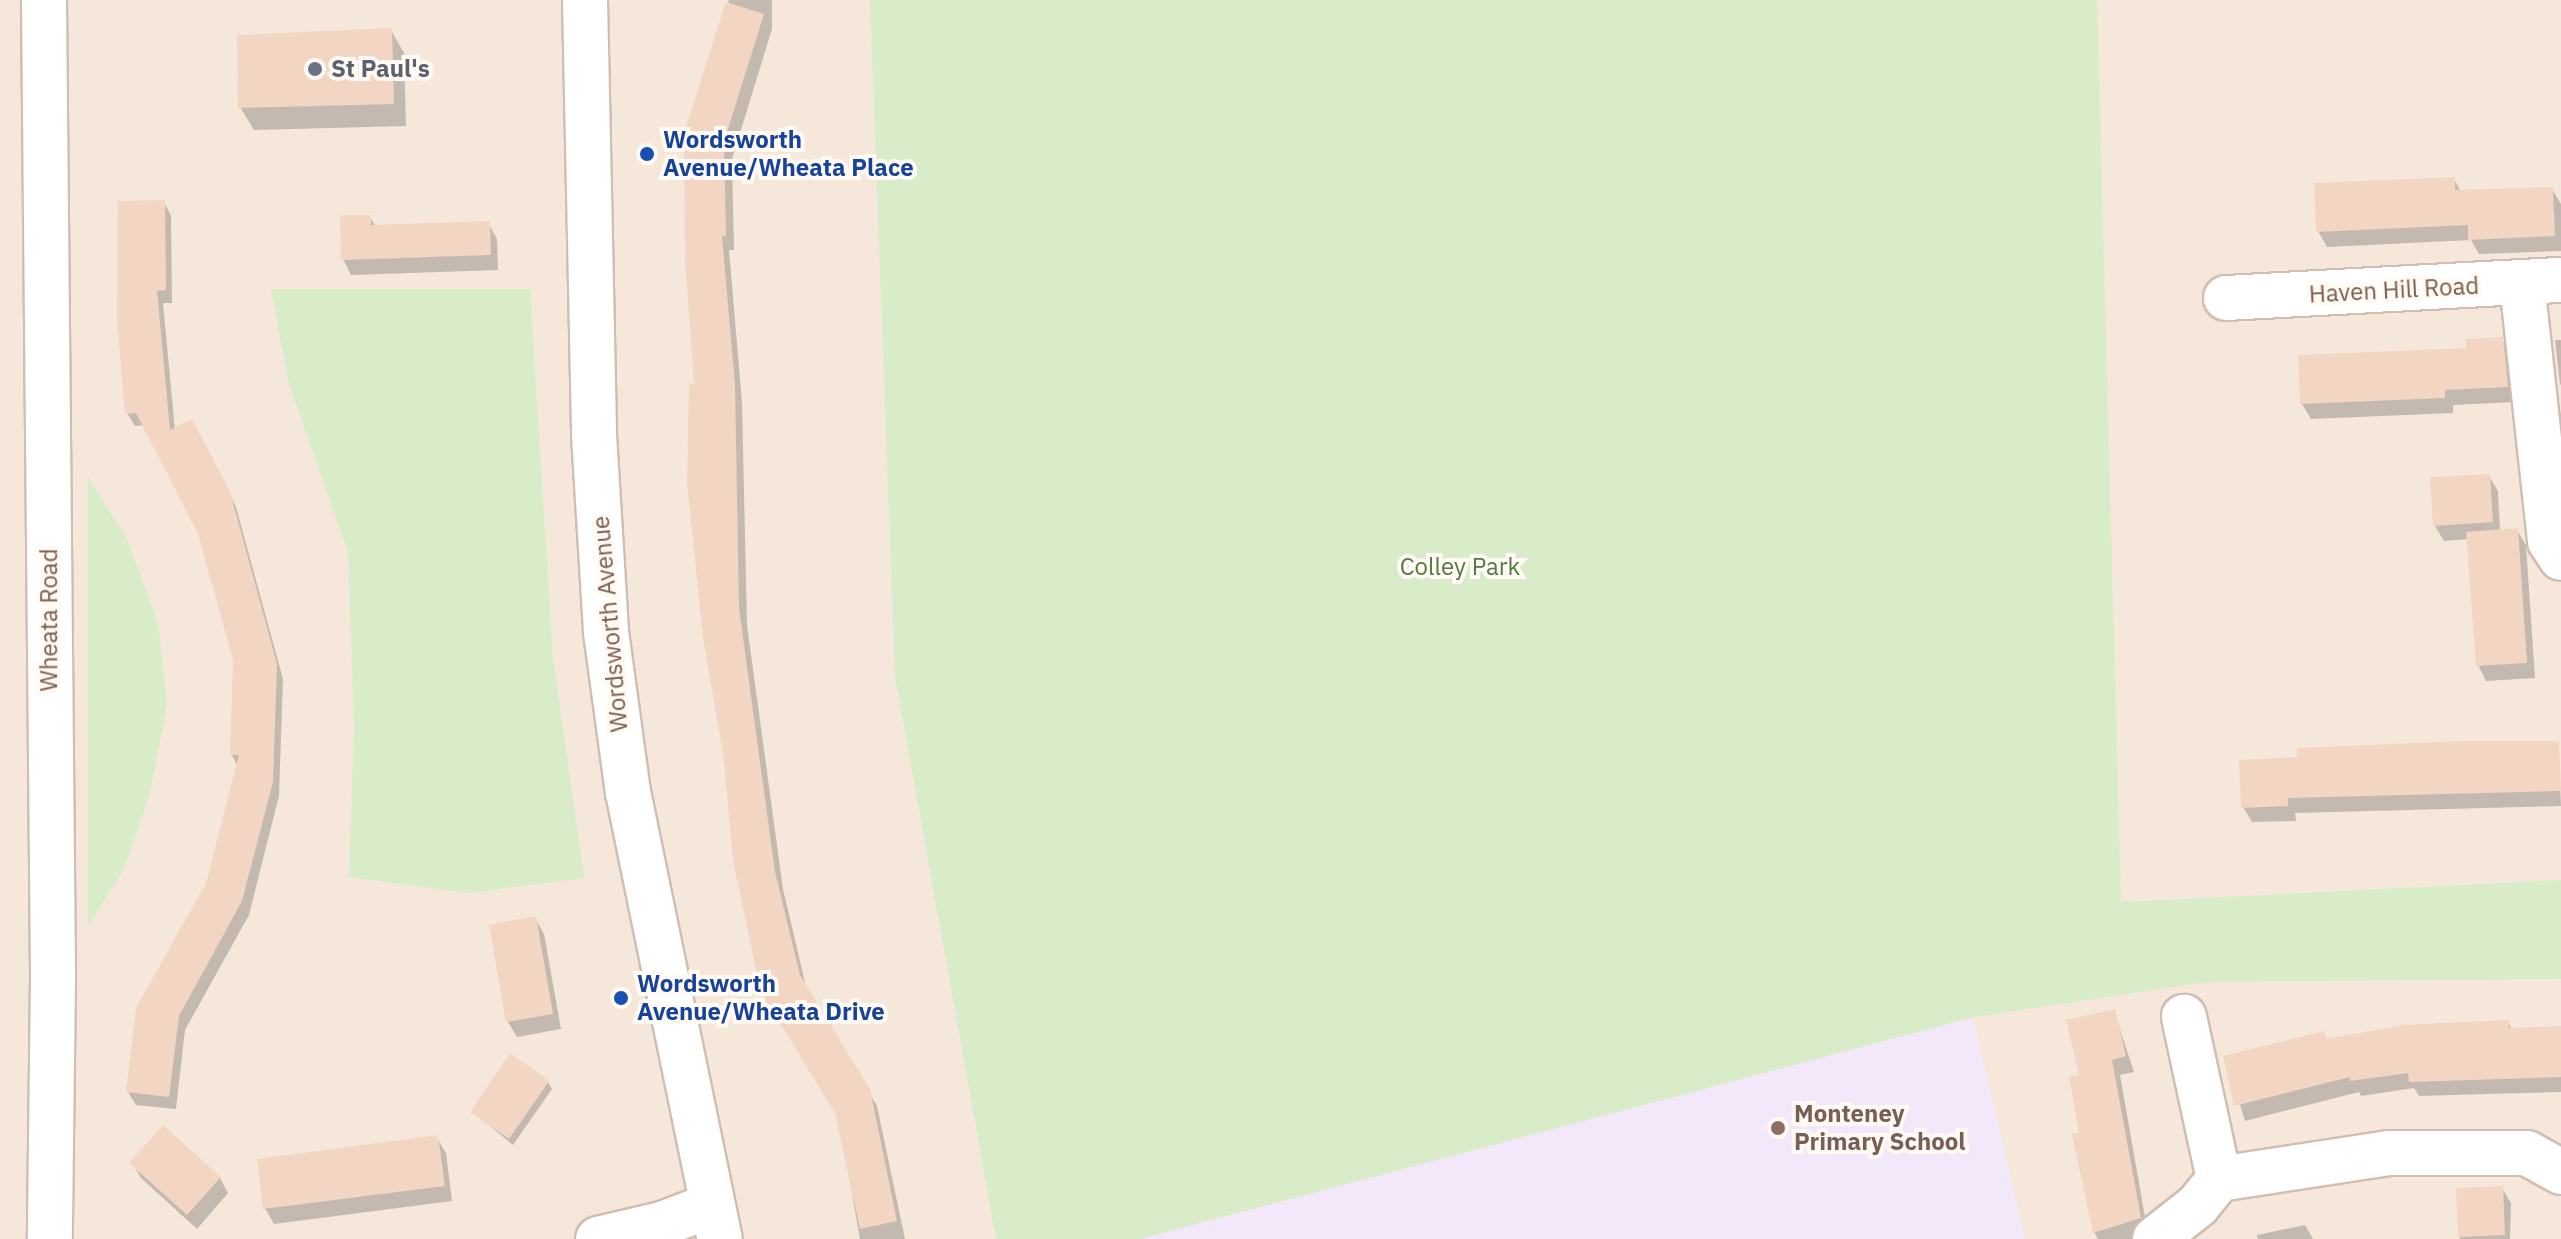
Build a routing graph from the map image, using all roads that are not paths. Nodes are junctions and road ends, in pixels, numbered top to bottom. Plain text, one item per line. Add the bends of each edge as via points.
1 (44, 0) edge
2 (585, 0) edge
3 (2541, 281) edge
4 (2226, 298) dead end
5 (2561, 558) edge
6 (2184, 1017) dead end
7 (2558, 1165) edge
8 (2209, 1208) edge
9 (716, 1222) edge
10 (50, 1239) edge
11 (598, 1239) edge
12 (2155, 1239) edge

1 - 10 street, Wheata Road via 53,978
2 - 9 street, Wordsworth Avenue via 594,435 606,632 628,792
3 - 4 street, Haven Hill Road
3 - 5 street via 2550,541
6 - 8 street
7 - 8 street via 2496,1151 2389,1153
8 - 12 street
9 - 11 street via 662,1224

